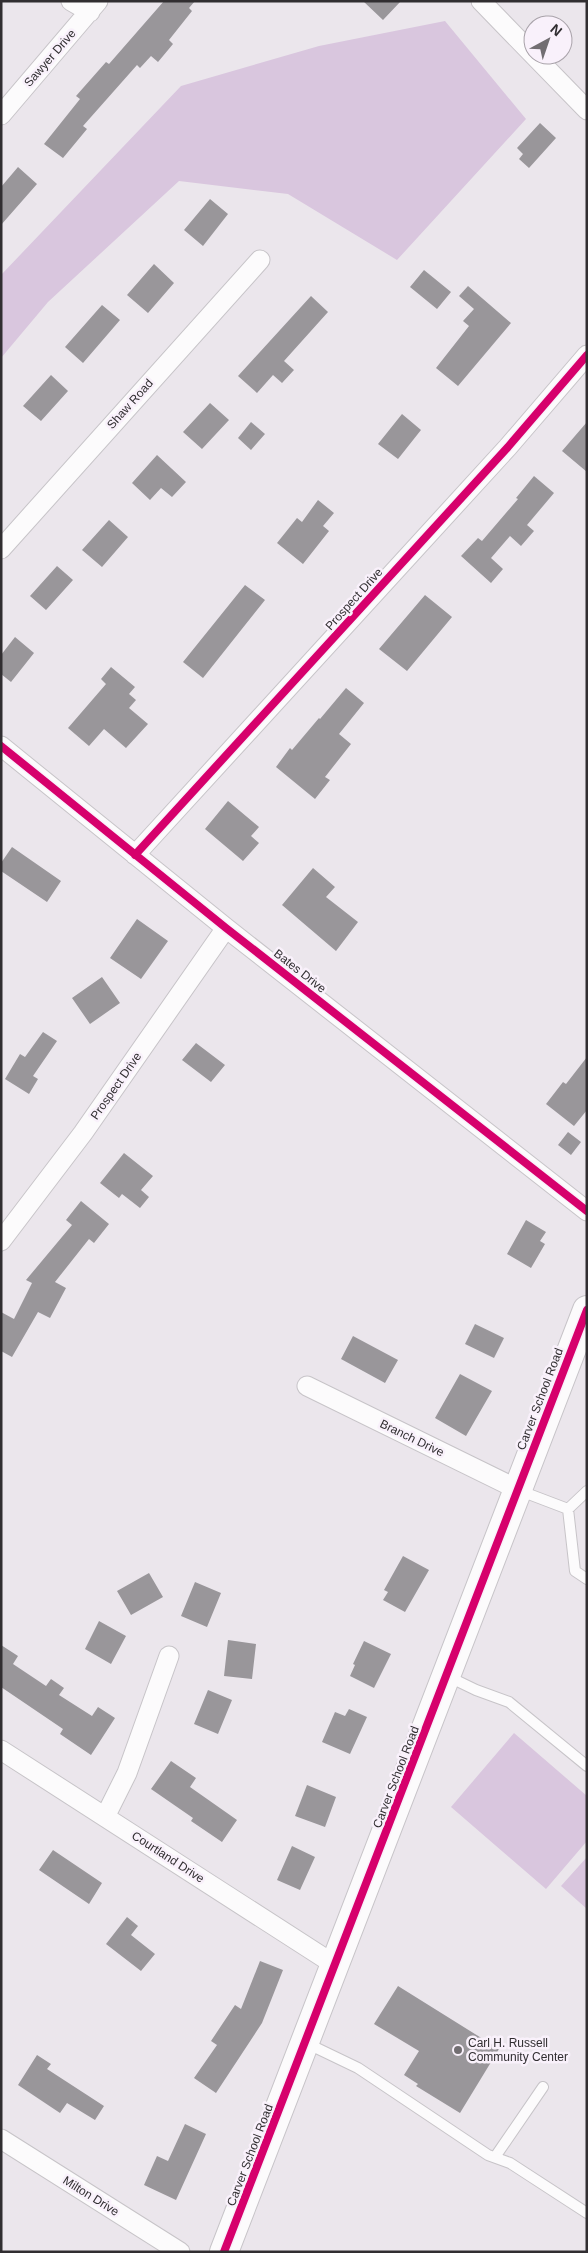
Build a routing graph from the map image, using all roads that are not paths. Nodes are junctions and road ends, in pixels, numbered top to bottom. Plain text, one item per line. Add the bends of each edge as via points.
1 (71, 1) edge
2 (481, 1) edge
3 (94, 7) edge
4 (587, 110) edge
5 (1, 115) edge
6 (260, 260) dead end
7 (587, 354) edge
8 (1, 549) edge
9 (1, 746) edge
10 (135, 855) junction
11 (226, 928) junction
12 (587, 1211) edge
13 (1, 1241) edge
14 (587, 1310) edge
15 (307, 1386) dead end
16 (517, 1489) junction
17 (587, 1490) edge
18 (568, 1509) junction
19 (587, 1578) edge
20 (169, 1656) dead end
21 (446, 1675) junction
22 (1, 1750) edge
23 (587, 1766) edge
24 (105, 1817) junction
25 (335, 1965) junction
26 (305, 2042) junction
27 (543, 2087) dead end
28 (1, 2140) edge
29 (495, 2157) junction
30 (587, 2213) edge
31 (180, 2252) edge
32 (224, 2252) edge

1 - 3 street
2 - 4 street
3 - 5 street, Sawyer Drive
6 - 8 street, Shaw Road
7 - 10 street, Prospect Drive via 501,454
9 - 10 street, Bates Drive
10 - 11 street, Bates Drive
11 - 12 street, Bates Drive
11 - 13 street, Prospect Drive via 83,1132
14 - 16 main road, Carver School Road
15 - 16 street, Branch Drive
16 - 18 lane
16 - 21 main road, Carver School Road
17 - 18 lane
18 - 19 lane via 575,1571
20 - 24 street via 127,1773
21 - 23 lane via 508,1702
21 - 25 main road, Carver School Road
22 - 24 street, Courtland Drive
24 - 25 street, Courtland Drive
25 - 26 main road, Carver School Road
26 - 29 lane via 358,2068
26 - 32 main road, Carver School Road
27 - 29 lane
28 - 31 street, Milton Drive
29 - 30 lane via 510,2163

